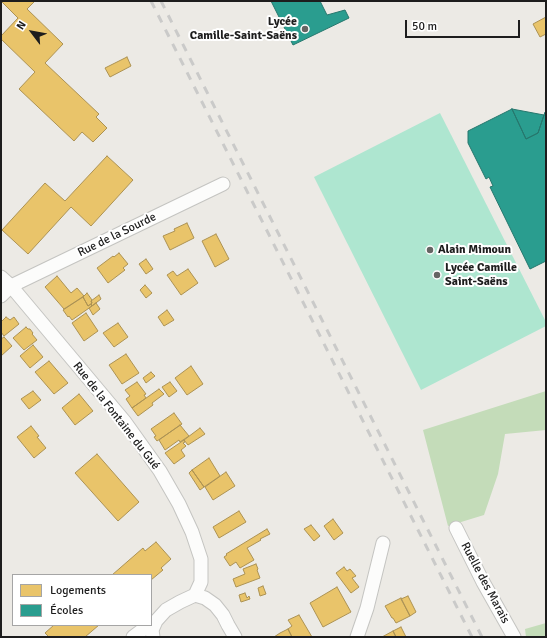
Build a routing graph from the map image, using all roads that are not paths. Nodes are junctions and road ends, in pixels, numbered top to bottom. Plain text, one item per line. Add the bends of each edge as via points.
1 (223, 184) dead end
2 (1, 277) edge
3 (11, 286) junction
4 (1, 296) edge
5 (456, 528) dead end
6 (382, 543) dead end
7 (195, 595) junction
8 (152, 623) edge
9 (148, 626) edge
10 (227, 631) edge
11 (133, 637) edge
12 (153, 637) edge
13 (235, 637) edge
14 (356, 637) edge
15 (514, 637) edge

1 - 3 street, Rue de la Sourde
2 - 3 street, Rue de la Fontaine du Gué
3 - 4 street, Rue de la Sourde
3 - 7 street, Rue de la Fontaine du Gué via 125,422 160,471 189,525 201,559 201,582
5 - 15 street, Ruelle des Marais
6 - 14 street via 367,608
7 - 8 street via 166,610
7 - 10 street via 215,605 223,615
8 - 12 street
9 - 11 street
10 - 13 street

